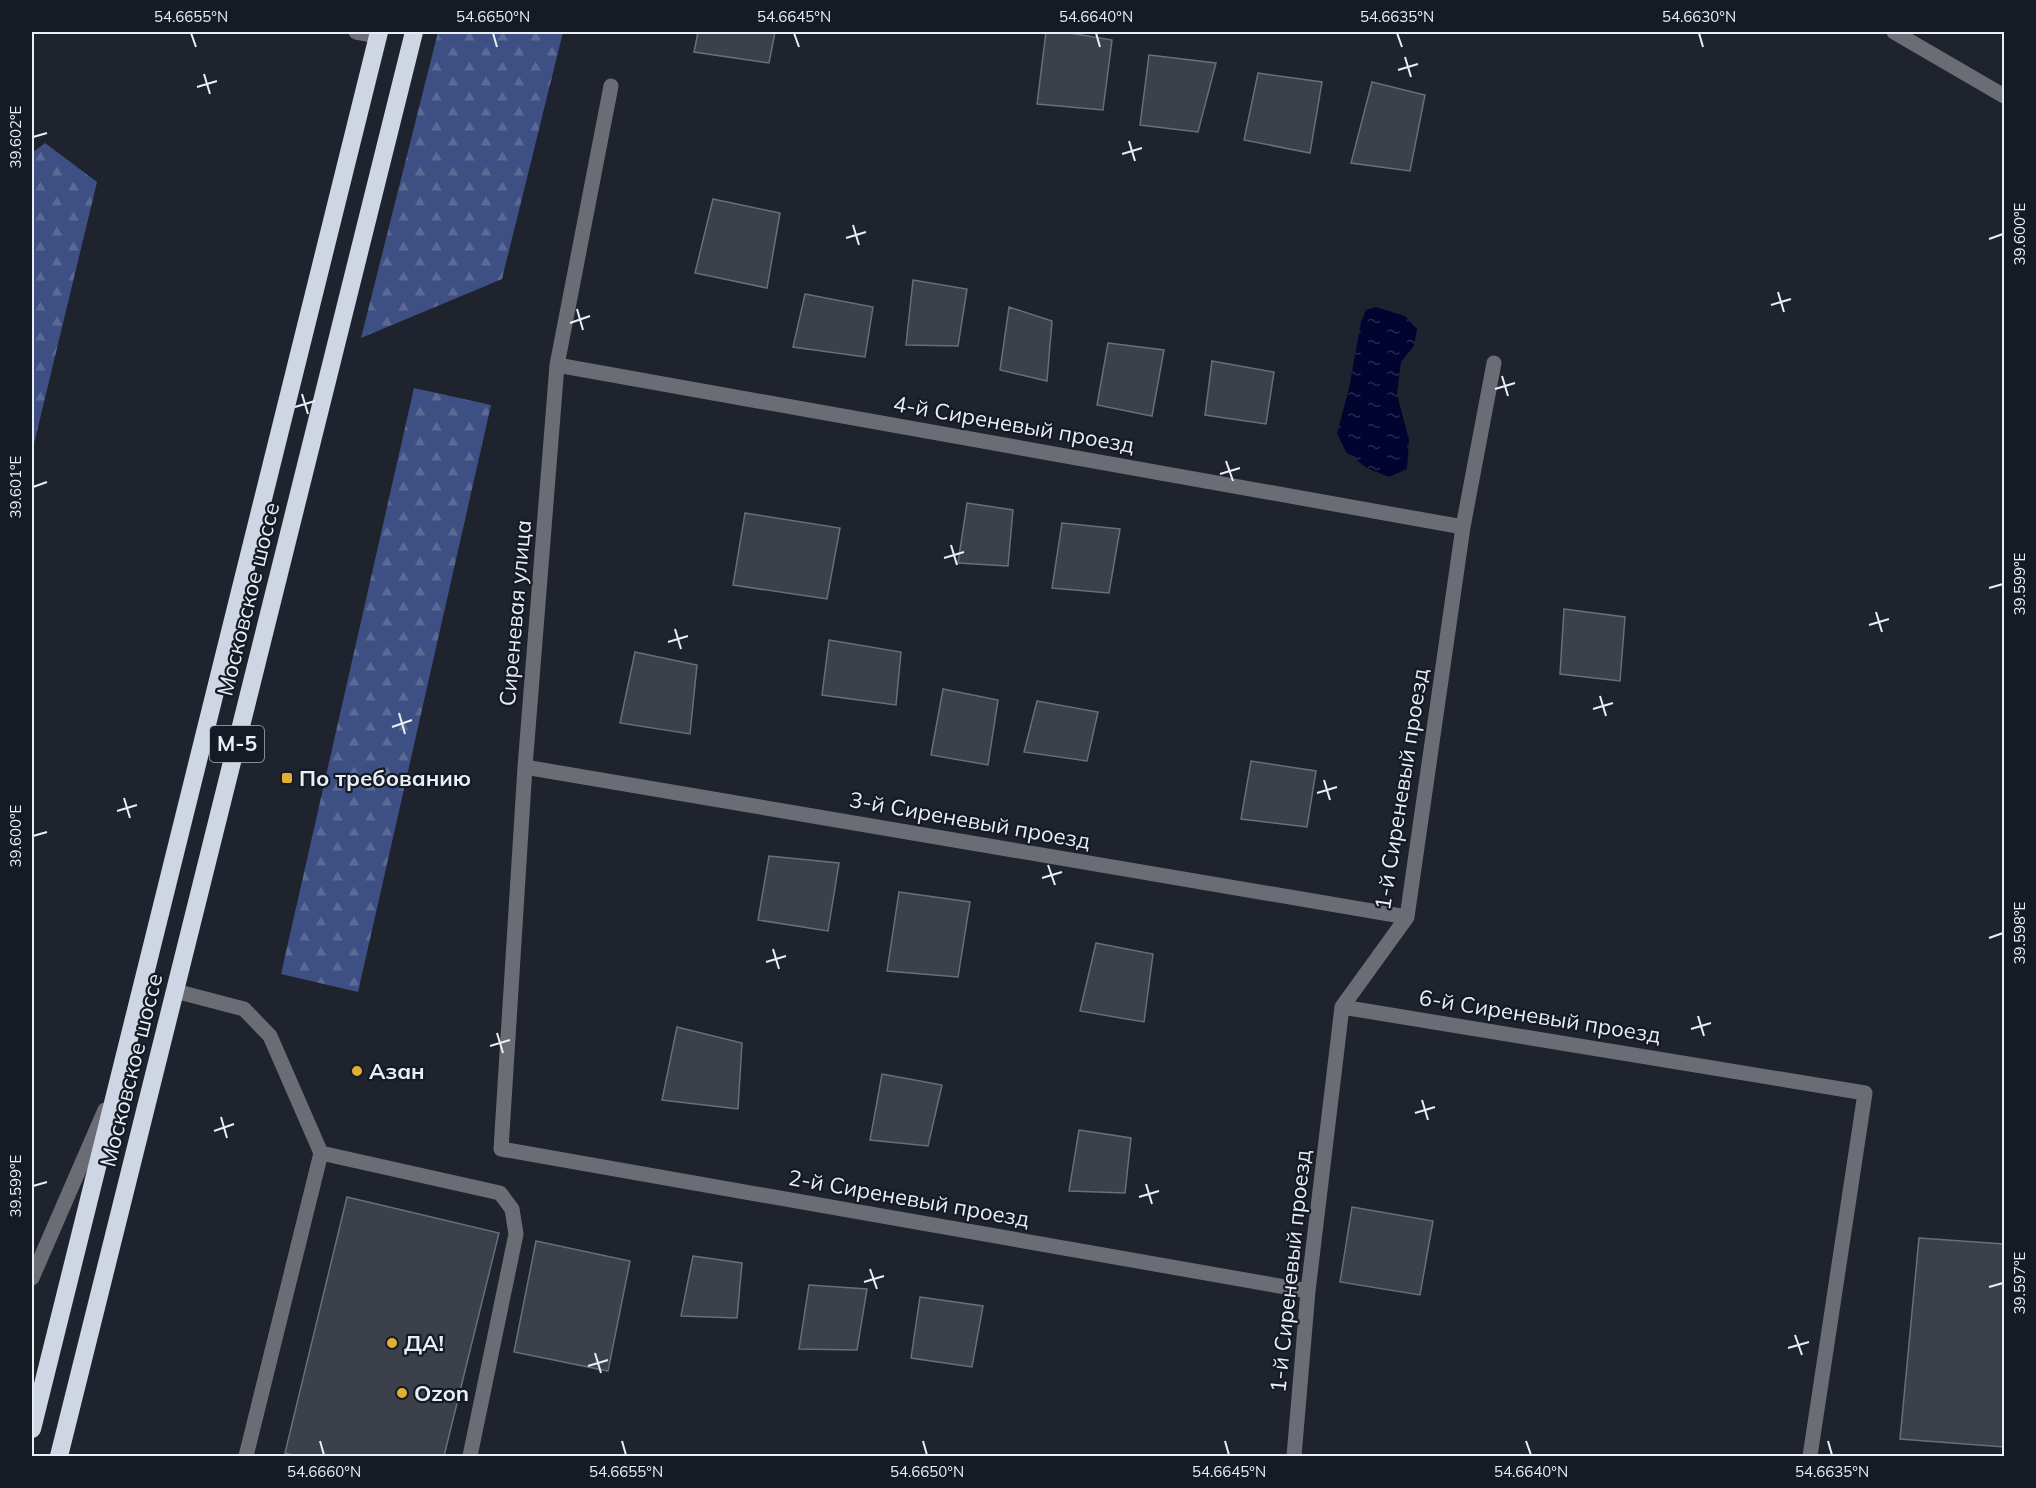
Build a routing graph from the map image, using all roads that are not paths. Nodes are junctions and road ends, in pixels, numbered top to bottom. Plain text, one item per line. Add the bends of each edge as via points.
1 (356, 32) edge
2 (414, 32) edge
3 (1894, 32) edge
4 (379, 34) edge
5 (611, 86) dead end
6 (2004, 96) edge
7 (1494, 363) dead end
8 (557, 366) junction
9 (1462, 527) junction
10 (525, 767) junction
11 (1407, 917) junction
12 (175, 991) junction
13 (1342, 1006) junction
14 (120, 1077) junction
15 (501, 1149) joint
16 (321, 1153) junction
17 (32, 1278) edge
18 (1308, 1291) junction
19 (32, 1429) edge
20 (59, 1456) edge
21 (246, 1456) edge
22 (470, 1456) edge
23 (1294, 1456) edge
24 (1810, 1456) edge

1 - 4 street
2 - 12 highway, Московское шоссе / М-5
3 - 6 street
4 - 14 highway, Московское шоссе / М-5
5 - 8 street, Сиреневая улица
7 - 9 street, 1-й Сиреневый проезд
8 - 9 street, 4-й Сиреневый проезд
8 - 10 street, Сиреневая улица
9 - 11 street, 1-й Сиреневый проезд
10 - 11 street, 3-й Сиреневый проезд
10 - 15 street, Сиреневая улица
11 - 13 street, 1-й Сиреневый проезд
12 - 16 street via 244,1009 270,1036
12 - 20 highway, Московское шоссе / М-5
13 - 18 street, 1-й Сиреневый проезд
13 - 24 street, 6-й Сиреневый проезд via 1865,1093
14 - 17 street
14 - 19 highway, Московское шоссе / М-5
15 - 18 street, 2-й Сиреневый проезд
16 - 21 street
16 - 22 street via 500,1193 512,1209 516,1234
18 - 23 street, 1-й Сиреневый проезд

